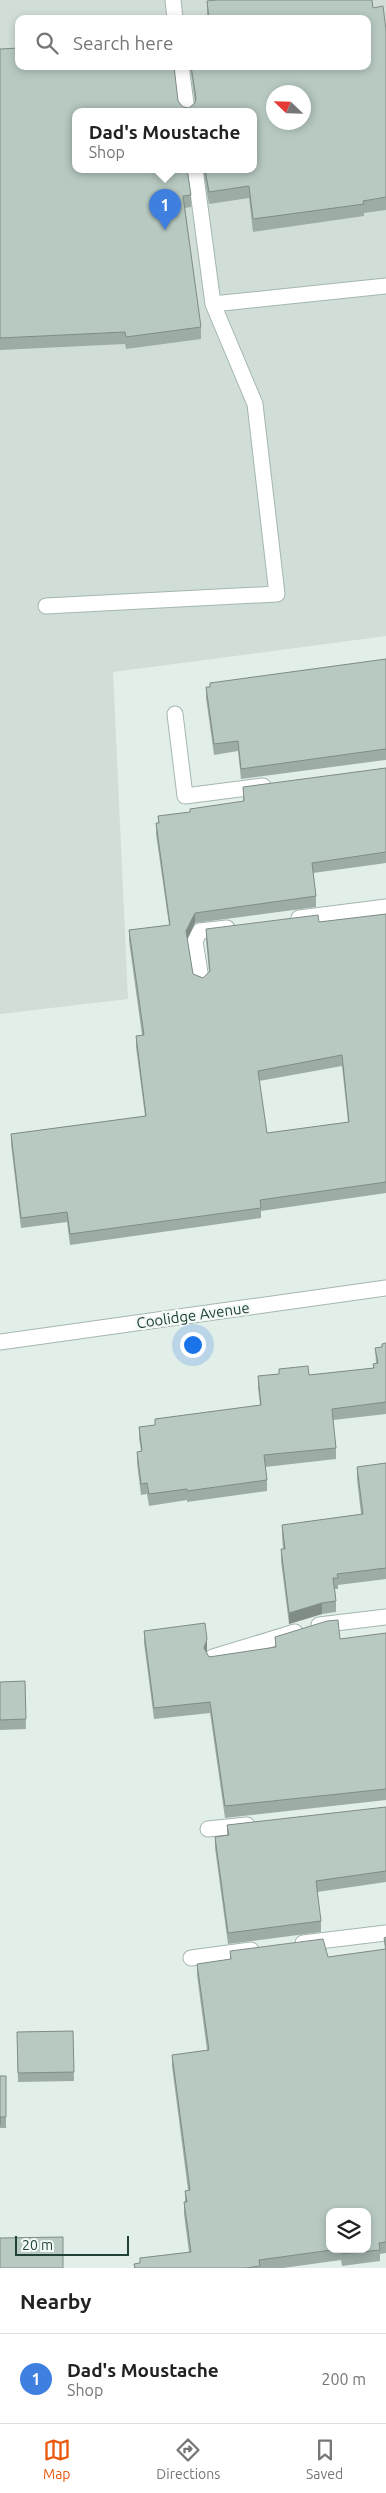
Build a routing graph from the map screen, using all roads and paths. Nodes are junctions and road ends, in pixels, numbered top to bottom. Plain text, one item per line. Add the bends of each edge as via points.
1 (173, 0) edge
2 (175, 15) edge
3 (182, 70) edge
4 (187, 108) edge
5 (196, 173) edge
6 (386, 286) edge
7 (213, 304) junction
8 (46, 606) dead end
9 (175, 714) dead end
10 (281, 783) edge
11 (386, 907) edge
12 (288, 920) edge
13 (239, 926) edge
14 (201, 979) edge
15 (386, 1288) edge
16 (0, 1342) edge
17 (386, 1617) edge
18 (212, 1657) edge
19 (258, 1824) edge
20 (208, 1829) dead end
21 (386, 1933) edge
22 (289, 1945) edge
23 (269, 1948) edge
24 (191, 1958) dead end

1 - 2 street
3 - 4 street
5 - 7 street
6 - 7 street
7 - 8 street via 255,404 277,594
9 - 10 street via 185,796
11 - 12 street
13 - 14 street via 200,931 195,941
15 - 16 street, Coolidge Avenue
17 - 18 street via 325,1623
19 - 20 street
21 - 22 street
23 - 24 street

